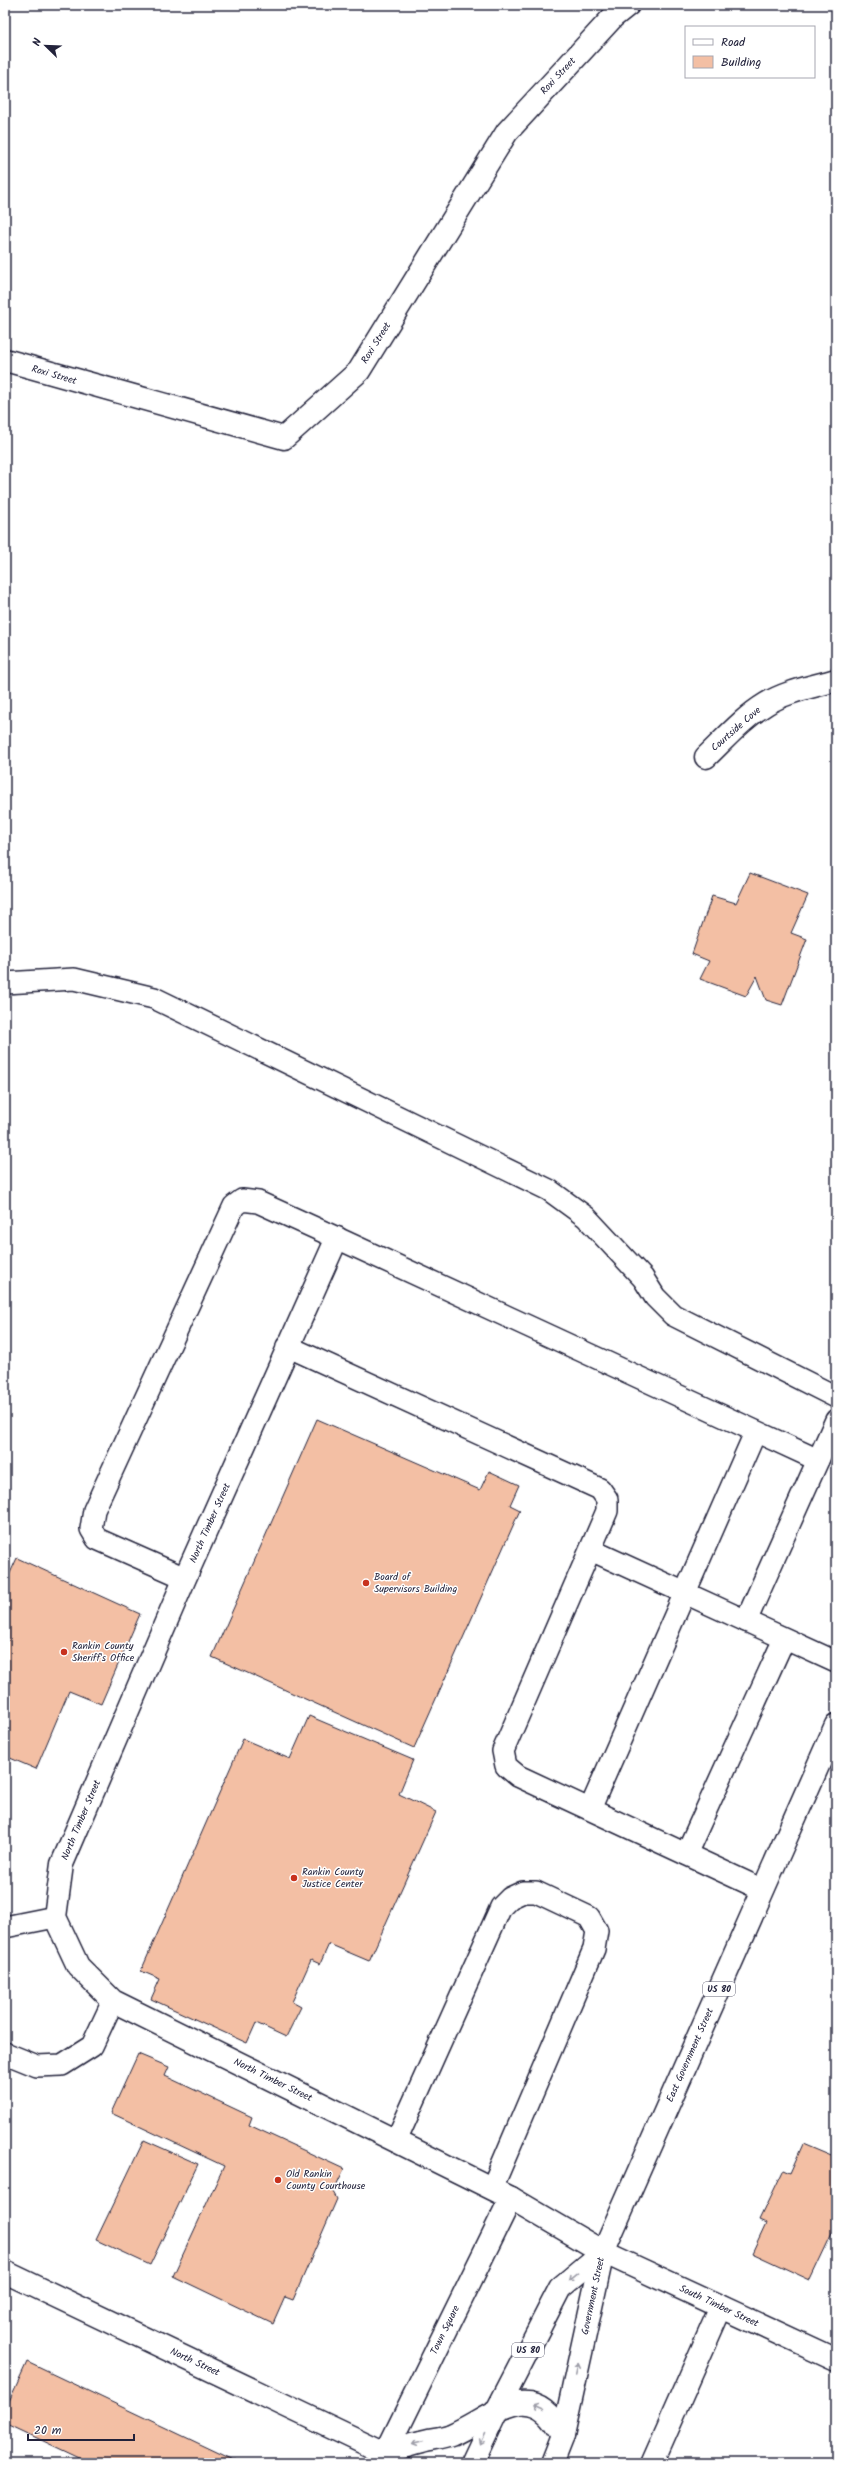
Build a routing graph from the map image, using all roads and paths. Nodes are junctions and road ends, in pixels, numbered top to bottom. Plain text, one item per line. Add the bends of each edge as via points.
1 (628, 5) edge
2 (5, 360) edge
3 (836, 680) edge
4 (706, 757) dead end
5 (5, 983) edge
6 (337, 1238) junction
7 (287, 1346) junction
8 (836, 1397) edge
9 (836, 1420) edge
10 (755, 1433) junction
11 (818, 1460) junction
12 (591, 1550) junction
13 (185, 1578) junction
14 (685, 1594) junction
15 (746, 1621) junction
16 (784, 1639) junction
17 (836, 1662) edge
18 (836, 1725) edge
19 (590, 1809) junction
20 (686, 1854) junction
21 (763, 1890) junction
22 (55, 1917) junction
23 (5, 1926) edge
24 (113, 2001) junction
25 (5, 2053) edge
26 (396, 2141) junction
27 (501, 2193) junction
28 (603, 2252) junction
29 (5, 2272) edge
30 (721, 2307) junction
31 (836, 2360) edge
32 (496, 2412) junction
33 (563, 2435) junction
34 (387, 2460) edge
35 (472, 2463) edge
36 (552, 2463) edge
37 (652, 2463) edge

1 - 2 street, Roxi Street via 613,17 507,132 359,371 284,438
3 - 4 street, Courtside Cove via 795,692 767,704 745,719
5 - 8 lane via 74,979 154,998 549,1190 586,1217 643,1278 654,1297 672,1315
6 - 7 street, North Timber Street
6 - 10 lane
6 - 13 lane via 258,1202 242,1200 234,1206 94,1510 91,1529 97,1539
7 - 12 lane via 600,1489 607,1499 607,1510
7 - 13 street, North Timber Street
9 - 11 lane
10 - 11 lane
10 - 14 lane
11 - 15 lane
12 - 14 lane
12 - 19 lane via 503,1751 506,1766 518,1776
13 - 22 street, North Timber Street via 62,1864
14 - 15 lane
14 - 19 lane
15 - 16 lane
16 - 17 lane
16 - 20 lane
18 - 21 street, East Government Street / US 80
19 - 20 lane
20 - 21 lane
21 - 28 street, East Government Street / US 80
22 - 23 lane
22 - 24 street, North Timber Street via 78,1966
24 - 25 lane via 92,2046 62,2065 38,2066
24 - 26 street, North Timber Street
26 - 27 street, North Timber Street
26 - 27 lane via 500,1907 510,1898 523,1892 536,1892 588,1918 597,1931 594,1949
27 - 28 street, North Timber Street
27 - 34 street, Town Square
28 - 30 street, South Timber Street
28 -> 32 street, Government Street / US 80 via 560,2288
33 -> 28 street, Government Street / US 80
29 - 34 street, North Street
30 - 31 street, South Timber Street
30 - 37 street
33 -> 32 street via 555,2418 541,2406 526,2402 507,2404
32 -> 34 street via 449,2436
32 -> 35 street, Government Street / US 80
33 - 36 street, Government Street / US 80

